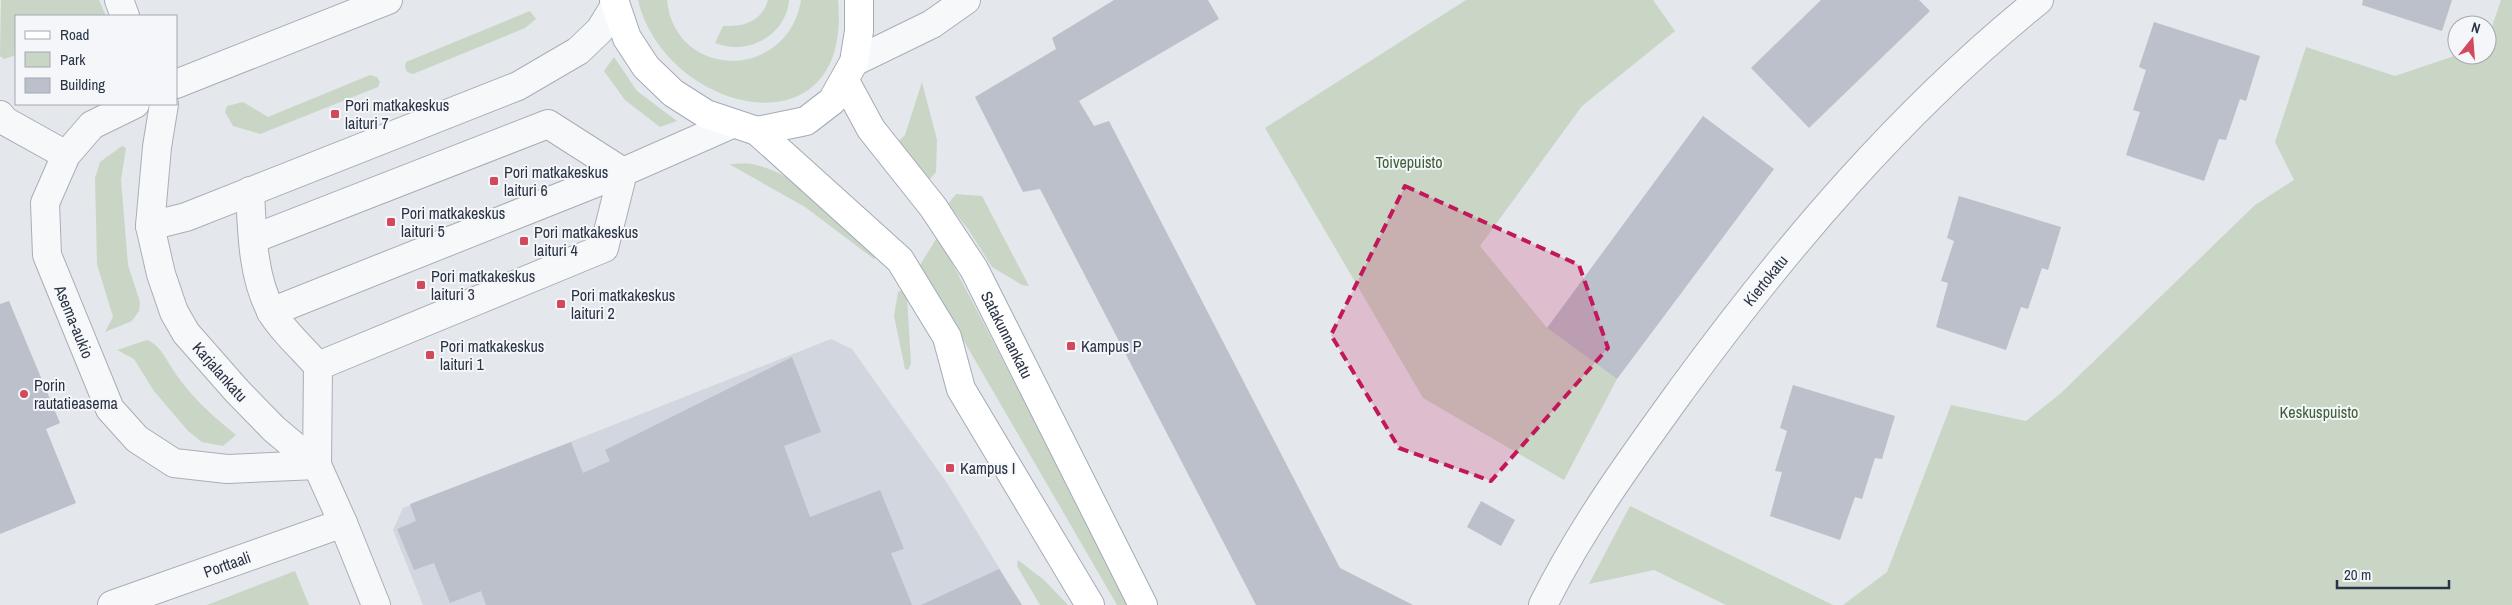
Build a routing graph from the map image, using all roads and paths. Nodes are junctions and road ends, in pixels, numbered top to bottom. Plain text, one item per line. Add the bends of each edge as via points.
1 (119, 0) edge
2 (388, 0) edge
3 (859, 0) edge
4 (966, 0) edge
5 (2039, 0) edge
6 (614, 3) edge
7 (125, 15) edge
8 (850, 71) junction
9 (178, 83) edge
10 (133, 105) edge
11 (164, 105) edge
12 (0, 115) edge
13 (744, 127) junction
14 (66, 155) junction
15 (623, 172) junction
16 (250, 191) junction
17 (150, 226) junction
18 (252, 239) junction
19 (271, 312) junction
20 (318, 366) junction
21 (317, 465) junction
22 (343, 523) junction
23 (112, 605) edge
24 (376, 605) edge
25 (1090, 605) edge
26 (1143, 605) edge
27 (1543, 605) edge

1 - 7 street
2 - 9 street
3 - 8 main road via 859,31
4 - 8 street via 932,24
5 - 27 street, Kiertokatu via 1954,73 1886,142 1769,275 1638,450 1599,508
6 - 13 main road via 627,38 646,67 673,93 706,114
6 - 16 street via 600,30 578,51 518,86
8 - 13 main road via 832,101 806,121
8 - 26 main road, Satakunnankatu via 871,129 933,207 974,269
10 - 14 street, Asema-aukio via 92,125
11 - 17 street, Karjalankatu
12 - 14 street via 5,121
13 - 15 street
13 - 25 main road via 900,260 947,337 961,390
14 - 21 street, Asema-aukio via 45,203 47,255 110,409 137,439 174,463 227,469
15 - 18 street via 548,124
15 - 19 street
15 - 20 street via 604,248
16 - 17 street via 186,217
16 - 18 street
17 - 21 street, Karjalankatu via 171,305 186,333 274,430
18 - 19 street via 258,275
19 - 20 street
20 - 21 street
21 - 22 street, Karjalankatu
22 - 23 street, Porttaali
22 - 24 street, Karjalankatu

